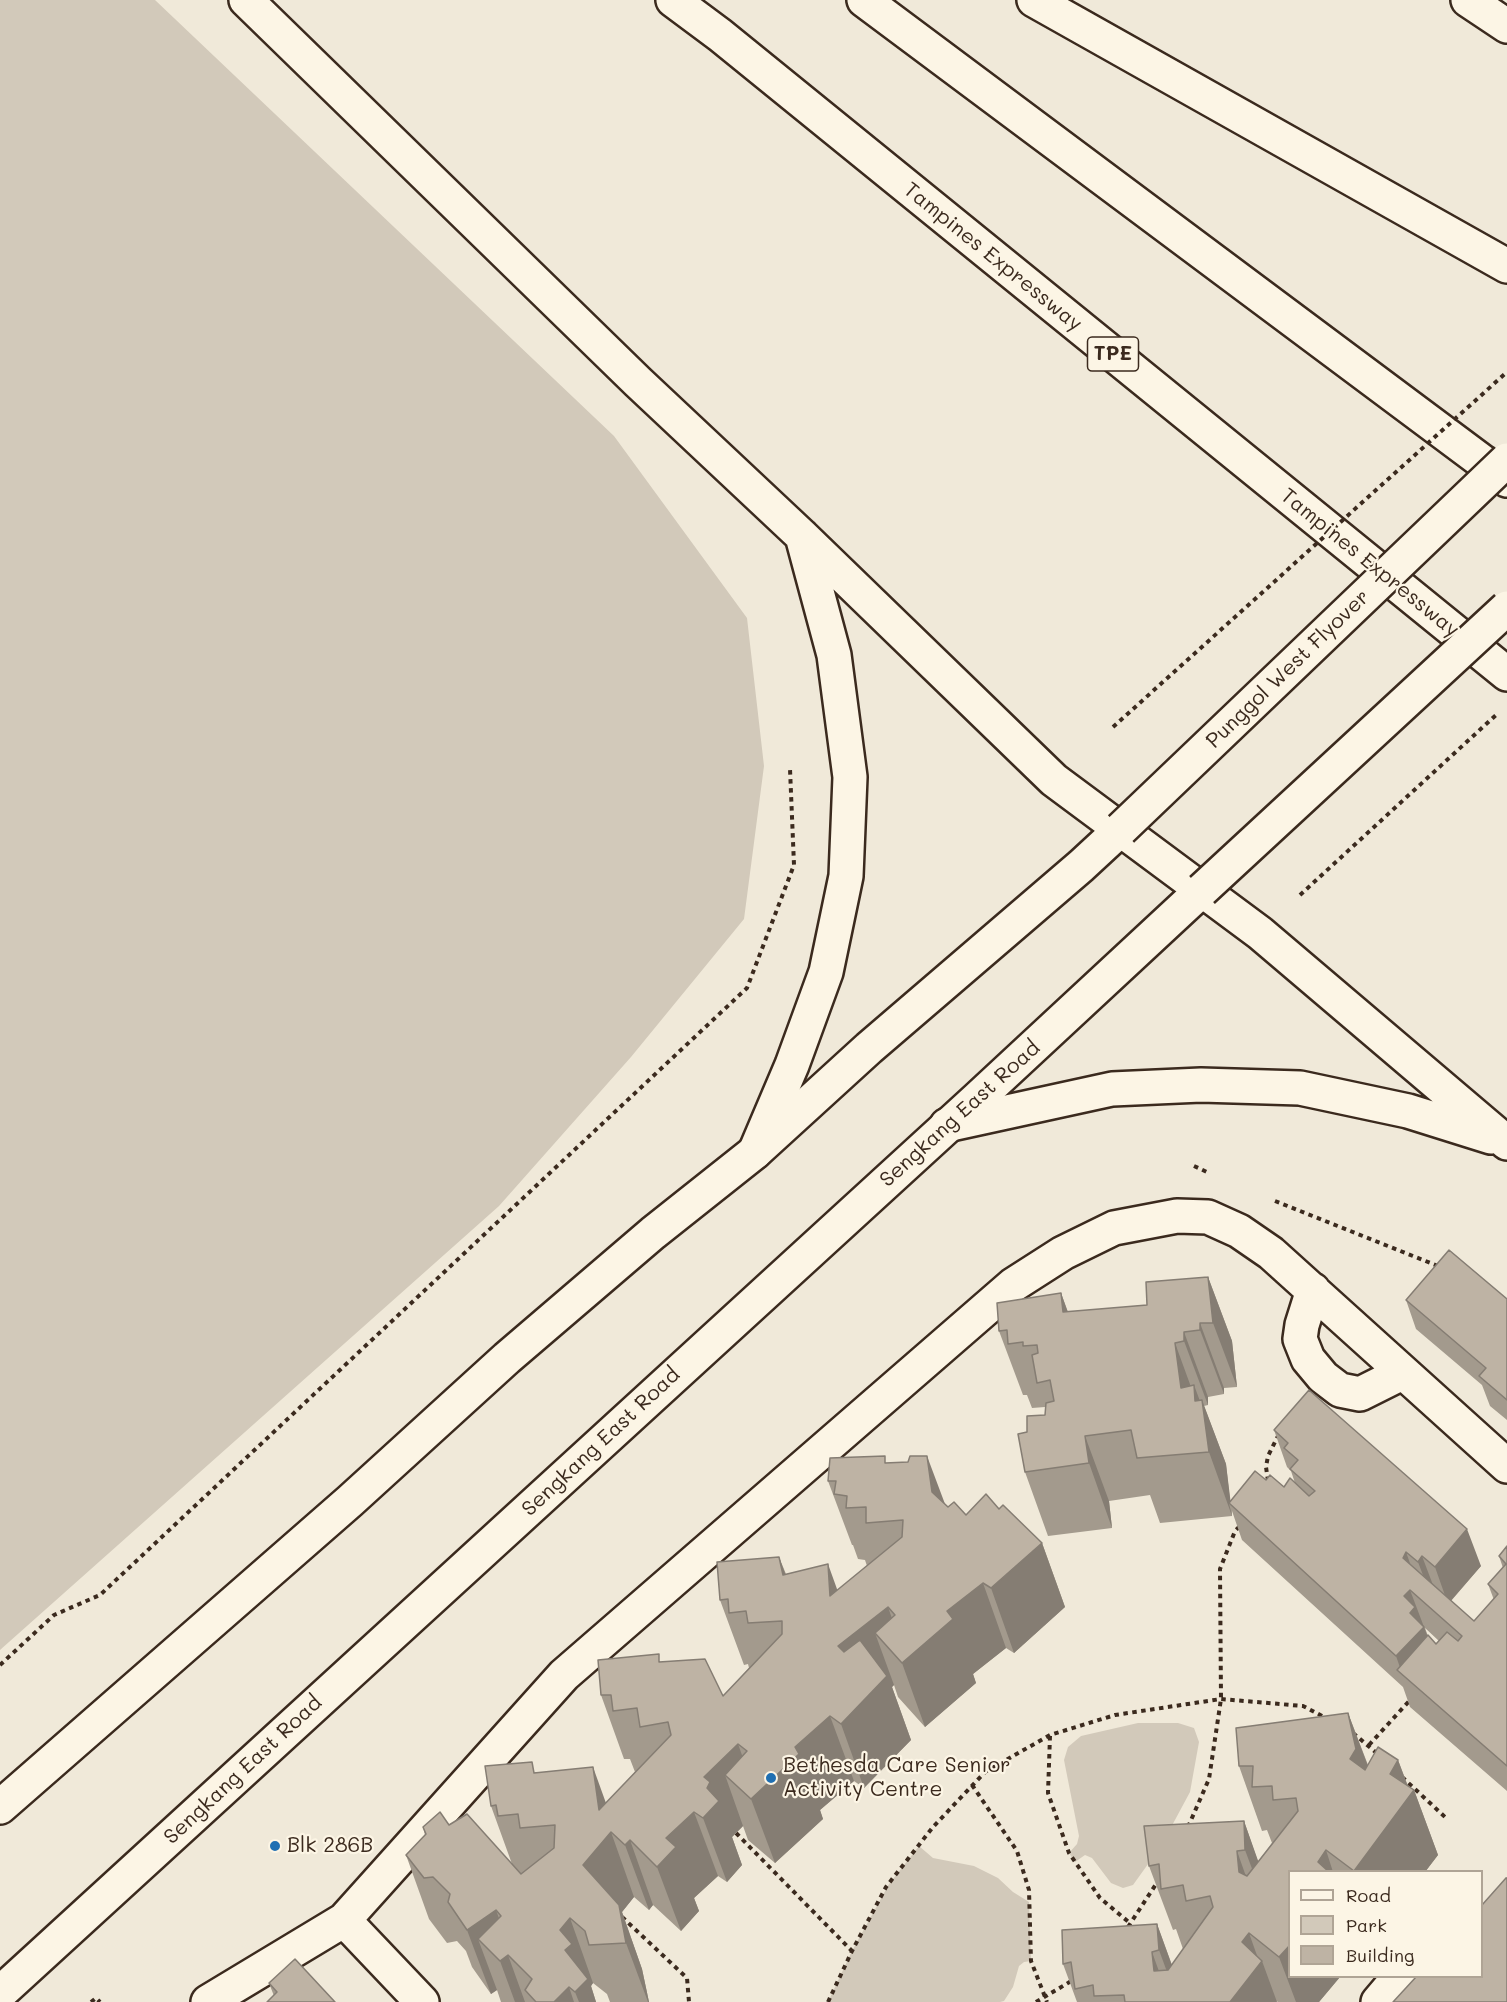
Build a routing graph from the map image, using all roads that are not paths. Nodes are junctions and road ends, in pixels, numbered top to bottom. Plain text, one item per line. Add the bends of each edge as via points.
1 (246, 0) edge
2 (673, 0) edge
3 (864, 0) edge
4 (1034, 0) edge
5 (1507, 266) edge
6 (1507, 460) edge
7 (1507, 480) edge
8 (802, 536) junction
9 (1507, 608) edge
10 (1507, 674) edge
11 (1121, 829) junction
12 (1202, 890) junction
13 (947, 1125) junction
14 (1506, 1142) edge
15 (754, 1152) junction
16 (1313, 1290) junction
17 (1402, 1373) junction
18 (1507, 1466) edge
19 (0, 1807) edge
20 (344, 1920) junction
21 (1399, 1978) edge
22 (0, 1994) edge
23 (208, 2002) edge
24 (422, 2002) edge
25 (1378, 2002) edge

1 - 8 main road
2 - 10 main road, Tampines Expressway / TPE
3 - 7 main road
4 - 5 main road
6 - 11 main road, Punggol West Flyover, bridge
8 - 11 main road via 1054,780
8 - 15 main road via 834,655 850,777 846,876 826,972
9 - 12 main road, bridge
11 - 12 main road
11 - 15 main road
12 - 13 main road, Sengkang East Road
12 - 14 main road via 1260,933
13 - 14 main road via 1112,1089 1202,1085 1300,1088 1408,1111
13 - 22 main road, Sengkang East Road
15 - 19 main road via 507,1358
16 - 17 main road
16 - 17 main road via 1300,1339 1308,1359 1323,1377 1340,1390 1360,1394
16 - 20 main road via 1271,1253 1239,1231 1208,1217 1177,1216 1114,1228 1063,1252 1013,1285 564,1675
17 - 18 main road
20 - 23 main road
20 - 24 main road
21 - 25 main road

